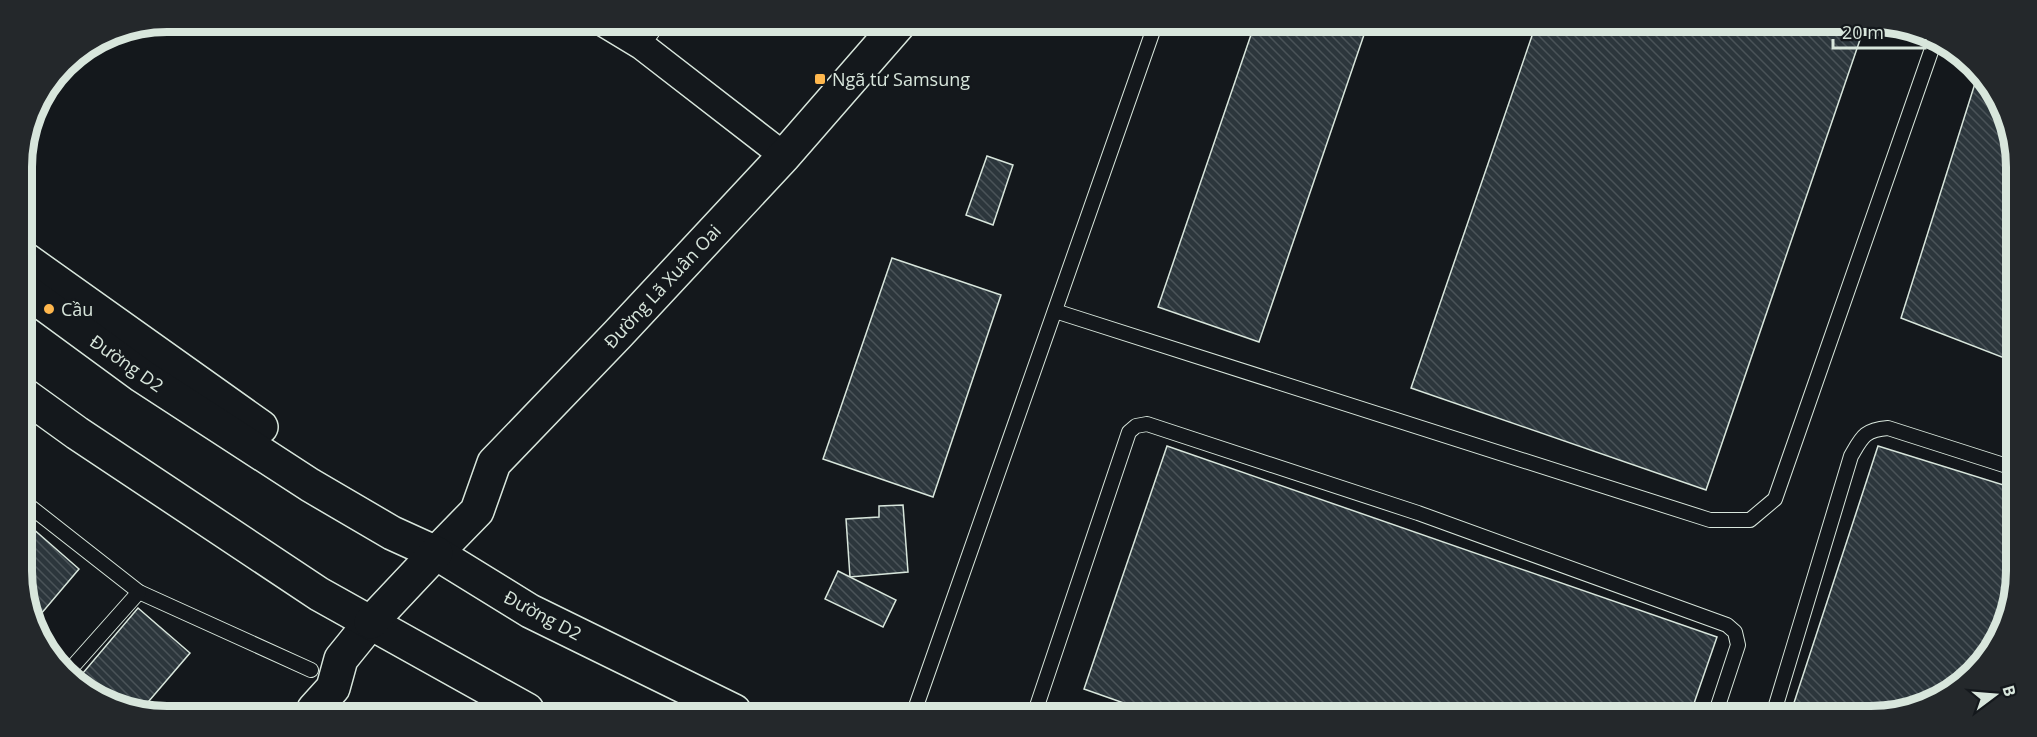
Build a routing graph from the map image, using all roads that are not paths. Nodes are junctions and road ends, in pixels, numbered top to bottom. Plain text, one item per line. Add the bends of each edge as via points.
1 (619, 32) edge
2 (652, 32) edge
3 (892, 32) edge
4 (1153, 32) edge
5 (642, 46) junction
6 (1933, 47) edge
7 (784, 156) junction
8 (32, 264) edge
9 (32, 295) edge
10 (1054, 311) junction
11 (32, 400) edge
12 (32, 425) edge
13 (2006, 466) edge
14 (32, 508) edge
15 (355, 512) junction
16 (436, 553) junction
17 (304, 585) junction
18 (140, 592) junction
19 (371, 622) junction
20 (72, 667) edge
21 (311, 670) dead end
22 (1041, 705) edge
23 (1718, 705) edge
24 (1776, 705) edge
25 (317, 706) edge
26 (520, 706) edge
27 (723, 706) edge
28 (916, 706) edge

1 - 5 street
2 - 5 lane
3 - 7 main road, Đường Lã Xuân Oai
4 - 10 lane
5 - 7 street
6 - 10 lane via 1775,499 1750,520 1710,520
7 - 16 main road, Đường Lã Xuân Oai via 494,463 477,511
8 - 15 main road, Đường D2 via 322,471
9 - 15 main road, Đường D2 via 142,376
10 - 28 lane
11 - 17 main road
12 - 17 main road via 258,578
13 - 24 lane via 1888,428 1873,429 1862,436 1851,456
14 - 18 lane
15 - 16 main road, Đường D2
16 - 19 main road, Đường Lã Xuân Oai
16 - 27 main road, Đường D2 via 530,610
17 - 19 main road
18 - 20 lane
18 - 21 lane
19 - 25 main road, Đường Lã Xuân Oai via 341,659 333,688
19 - 26 main road
22 - 23 lane via 1129,432 1147,424 1418,513 1726,625 1736,632 1738,645

